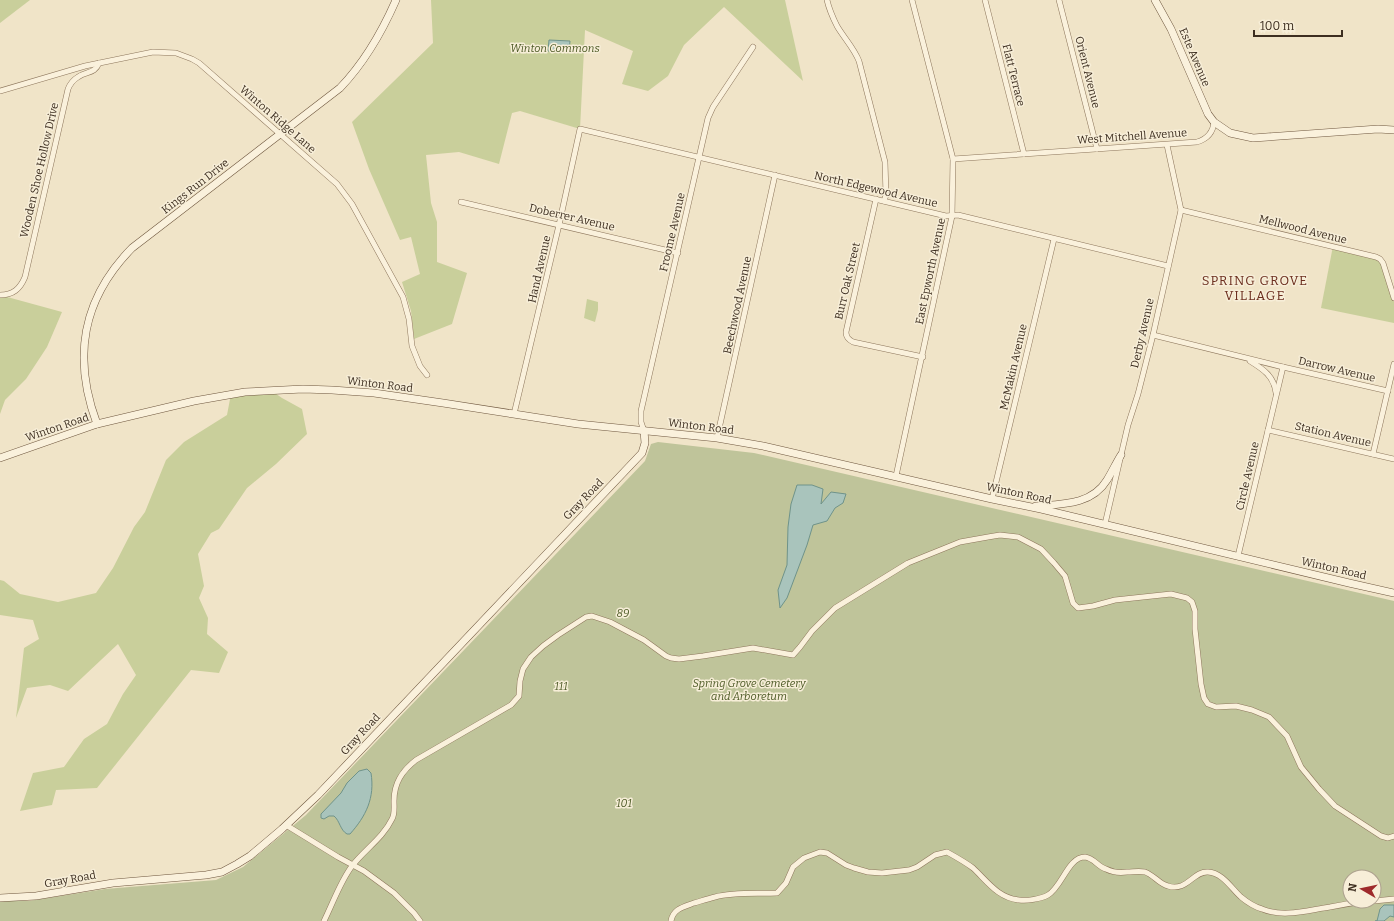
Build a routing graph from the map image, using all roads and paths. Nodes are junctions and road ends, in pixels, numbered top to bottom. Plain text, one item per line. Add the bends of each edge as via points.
1 (396, 0) edge
2 (827, 0) edge
3 (912, 0) edge
4 (985, 0) edge
5 (1059, 0) edge
6 (1155, 0) edge
7 (753, 47) dead end
8 (99, 63) junction
9 (0, 91) edge
10 (1214, 122) junction
11 (580, 129) joint
12 (1394, 130) edge
13 (281, 134) junction
14 (1167, 145) junction
15 (1097, 149) junction
16 (1024, 154) junction
17 (699, 157) junction
18 (954, 160) junction
19 (775, 176) junction
20 (876, 199) junction
21 (884, 201) junction
22 (461, 202) dead end
23 (1181, 210) junction
24 (952, 216) junction
25 (559, 225) junction
26 (1054, 239) junction
27 (678, 253) junction
28 (1168, 266) junction
29 (0, 295) edge
30 (1394, 298) edge
31 (1152, 335) junction
32 (923, 357) junction
33 (1246, 358) junction
34 (1394, 364) edge
35 (1283, 367) junction
36 (427, 375) dead end
37 (1388, 391) junction
38 (1275, 401) junction
39 (514, 414) junction
40 (97, 424) junction
41 (1268, 430) junction
42 (644, 431) junction
43 (717, 438) junction
44 (1121, 454) junction
45 (1373, 454) junction
46 (0, 458) edge
47 (1394, 459) edge
48 (896, 476) junction
49 (992, 499) junction
50 (1028, 506) junction
51 (1105, 524) junction
52 (1238, 556) junction
53 (1394, 592) edge
54 (286, 826) junction
55 (1394, 836) edge
56 (352, 865) junction
57 (0, 898) edge
58 (1394, 899) edge
59 (1382, 900) edge
60 (1342, 904) edge
61 (324, 921) edge
62 (420, 921) edge
63 (671, 921) edge

1 - 13 street, Kings Run Drive via 378,38 344,84
2 - 21 street via 837,26 859,61 885,162
3 - 18 street, East Epworth Avenue
4 - 16 street, Flatt Terrace
5 - 15 street, Orient Avenue
6 - 10 street, Este Avenue
7 - 17 street, Froome Avenue via 713,106
8 - 9 street, Winton Ridge Lane
8 - 13 street, Winton Ridge Lane via 159,52 184,55 199,63
8 - 29 street, Wooden Shoe Hollow Drive via 92,71 74,80 68,89 25,277 20,288 14,293
10 - 12 street via 1230,133 1253,138
10 - 14 street, West Mitchell Avenue via 1211,133 1205,139
11 - 17 street, North Edgewood Avenue
11 - 25 street, Hand Avenue
13 - 36 street, Winton Ridge Lane via 337,184 352,204 403,297 412,346
13 - 40 street, Kings Run Drive via 132,248 107,279 88,321 84,347 87,393
14 - 15 street, West Mitchell Avenue
14 - 23 street, Derby Avenue
15 - 16 street, West Mitchell Avenue
16 - 18 street, West Mitchell Avenue
17 - 19 street, North Edgewood Avenue
17 - 27 street, Froome Avenue
18 - 24 street, East Epworth Avenue
19 - 20 street, North Edgewood Avenue
19 - 43 street, Beechwood Avenue
20 - 21 street, North Edgewood Avenue
20 - 32 street, Burr Oak Street via 846,335 853,342
21 - 24 street, North Edgewood Avenue
22 - 25 street, Doberrer Avenue
23 - 28 street, Derby Avenue
23 - 30 street, Mellwood Avenue via 1376,257 1380,259
24 - 26 street, North Edgewood Avenue
24 - 32 street, East Epworth Avenue
25 - 27 street, Doberrer Avenue
25 - 39 street, Hand Avenue
26 - 28 street, North Edgewood Avenue
26 - 49 street, McMakin Avenue
27 - 42 street, Froome Avenue via 641,411
28 - 31 street, Derby Avenue
31 - 33 street, Circle Avenue
31 - 44 street, Derby Avenue
32 - 48 street, East Epworth Avenue
33 - 35 street, Circle Avenue
33 - 38 street, Circle Avenue via 1270,376 1276,392
34 - 37 street
35 - 37 street, Darrow Avenue
35 - 38 street, Circle Avenue
37 - 45 street
38 - 41 street, Circle Avenue
39 - 40 street, Winton Road via 374,393 303,389 218,396
39 - 42 street, Winton Road
40 - 46 street, Winton Road
41 - 45 street, Station Avenue
41 - 52 street, Circle Avenue
42 - 43 street, Winton Road
42 - 54 street, Gray Road via 645,444 642,453
43 - 48 street, Winton Road
44 - 50 street via 1107,481 1086,499
44 - 51 street, Derby Avenue
45 - 47 street, Station Avenue
48 - 49 street, Winton Road
49 - 50 street, Winton Road
50 - 51 street, Winton Road
51 - 52 street, Winton Road
52 - 53 street, Winton Road
54 - 56 street
54 - 57 street, Gray Road via 243,860 222,872 113,883 36,896
55 - 56 street via 1381,836 1335,806 1301,767 1287,736 1269,717 1236,706 1216,707 1208,704 1201,684 1195,611 1192,602 1187,598 1171,594 1115,600 1078,608 1065,576 1041,548 1018,537 1000,535 960,542 908,563 835,608 792,655 753,648 671,658 610,622 597,616 586,617 531,657 523,669 519,696 511,705 407,767 397,781 393,818 384,832
56 - 61 street
56 - 62 street via 394,893
58 - 59 street
60 - 63 street via 1298,912 1263,910 1242,898 1216,874 1207,872 1198,875 1181,887 1175,888 1161,884 1145,872 1115,872 1104,869 1086,857 1080,858 1068,868 1049,895 1018,900 1007,898 996,891 972,868 947,852 935,855 909,870 882,873 854,868 827,853 820,852 804,858 793,866 786,883 776,893 715,897 683,907 676,911

